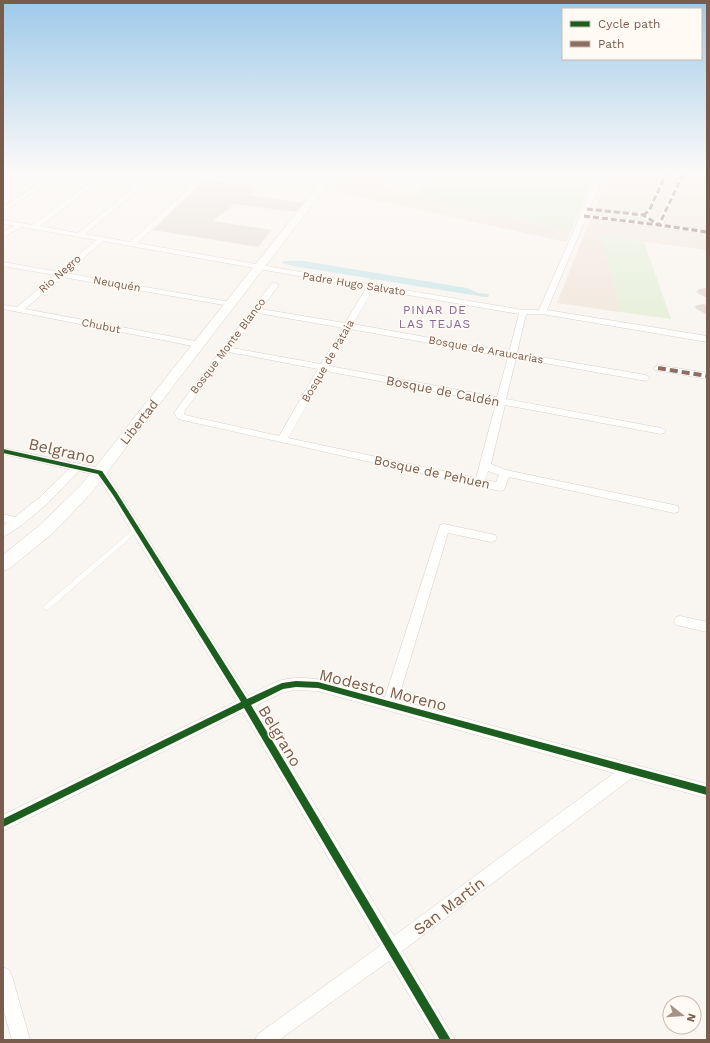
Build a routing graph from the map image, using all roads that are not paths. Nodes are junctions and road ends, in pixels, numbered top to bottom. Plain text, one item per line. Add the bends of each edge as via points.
1 (7, 223) edge
2 (40, 223) edge
3 (94, 223) edge
4 (155, 223) edge
5 (294, 223) edge
6 (580, 223) edge
7 (646, 223) edge
8 (656, 223) edge
9 (21, 225) junction
10 (659, 225) junction
11 (34, 227) junction
12 (707, 232) edge
13 (3, 235) edge
14 (79, 235) junction
15 (101, 239) junction
16 (131, 244) junction
17 (3, 264) edge
18 (260, 266) junction
19 (60, 274) junction
20 (372, 284) junction
21 (275, 285) dead end
22 (230, 304) junction
23 (3, 307) edge
24 (19, 310) junction
25 (255, 310) junction
26 (543, 310) junction
27 (523, 312) junction
28 (348, 326) junction
29 (707, 334) edge
30 (707, 339) edge
31 (198, 344) junction
32 (226, 349) junction
33 (512, 355) junction
34 (324, 368) junction
35 (658, 368) dead end
36 (707, 376) edge
37 (646, 378) dead end
38 (501, 402) junction
39 (181, 412) joint
40 (660, 431) dead end
41 (282, 440) junction
42 (3, 451) edge
43 (485, 466) junction
44 (77, 467) junction
45 (100, 472) junction
46 (505, 473) junction
47 (479, 483) junction
48 (674, 509) dead end
49 (3, 518) edge
50 (18, 522) junction
51 (137, 529) junction
52 (3, 533) edge
53 (491, 538) dead end
54 (3, 564) edge
55 (47, 607) dead end
56 (680, 621) dead end
57 (707, 627) edge
58 (246, 704) junction
59 (390, 704) junction
60 (631, 769) junction
61 (707, 791) edge
62 (3, 823) edge
63 (392, 948) junction
64 (3, 976) edge
65 (21, 1040) edge
66 (264, 1040) edge
67 (446, 1040) edge

1 - 9 street, Padre Hugo Salvato
2 - 11 street
3 - 14 street
4 - 16 street
5 - 18 main road, Libertad
6 - 26 street
7 - 10 street
8 - 10 street
9 - 11 street, Padre Hugo Salvato
9 - 13 street
10 - 12 street
11 - 14 street, Padre Hugo Salvato
14 - 15 street, Padre Hugo Salvato
15 - 16 street, Padre Hugo Salvato
15 - 19 street, Rio Negro
16 - 18 street, Padre Hugo Salvato
17 - 19 street, Neuquén
18 - 20 street, Padre Hugo Salvato via 280,267
18 - 20 street, Padre Hugo Salvato via 277,271
18 - 22 main road, Libertad
19 - 22 street, Neuquén
19 - 24 street, Rio Negro
20 - 26 street, Padre Hugo Salvato
20 - 27 street, Padre Hugo Salvato
20 - 28 street, Bosque de Pataia
21 - 25 street, Bosque Monte Blanco
22 - 31 main road, Libertad
23 - 24 street, Chubut
24 - 31 street, Chubut
25 - 28 street, Bosque de Araucarias
25 - 32 street, Bosque Monte Blanco
26 - 27 street, Padre Hugo Salvato
26 - 29 street, Padre Hugo Salvato
26 - 30 street, Padre Hugo Salvato
27 - 33 street
28 - 33 street, Bosque de Araucarias
28 - 34 street, Bosque de Pataia
31 - 45 main road, Libertad
32 - 34 street, Bosque de Caldén
32 - 39 street, Bosque Monte Blanco
33 - 37 street, Bosque de Araucarias
33 - 38 street
34 - 38 street, Bosque de Caldén
34 - 41 street, Bosque de Pataia
35 - 36 street
38 - 40 street, Bosque de Caldén
38 - 43 street
39 - 41 street, Bosque de Pehuen
41 - 47 street, Bosque de Pehuen
42 - 44 street, Belgrano
43 - 46 street
43 - 47 street
44 - 45 street, Belgrano
44 - 50 street
45 - 51 street, Belgrano
45 - 54 main road, Libertad via 54,524
46 - 47 street, Bosque de Pehuen via 500,487
46 - 48 street, Bosque de Pehuen
49 - 50 street
50 - 52 street
51 - 55 lane
51 - 58 street, Belgrano
53 - 59 street via 444,528
56 - 57 street
58 - 59 street, Modesto Moreno via 282,686 296,684 318,685
58 - 62 street, Modesto Moreno
58 - 63 street, Belgrano
59 - 60 street, Modesto Moreno
60 - 61 street, Modesto Moreno
60 - 63 street, San Martín
63 - 66 street, San Martín
63 - 67 street, Belgrano
64 - 65 street

